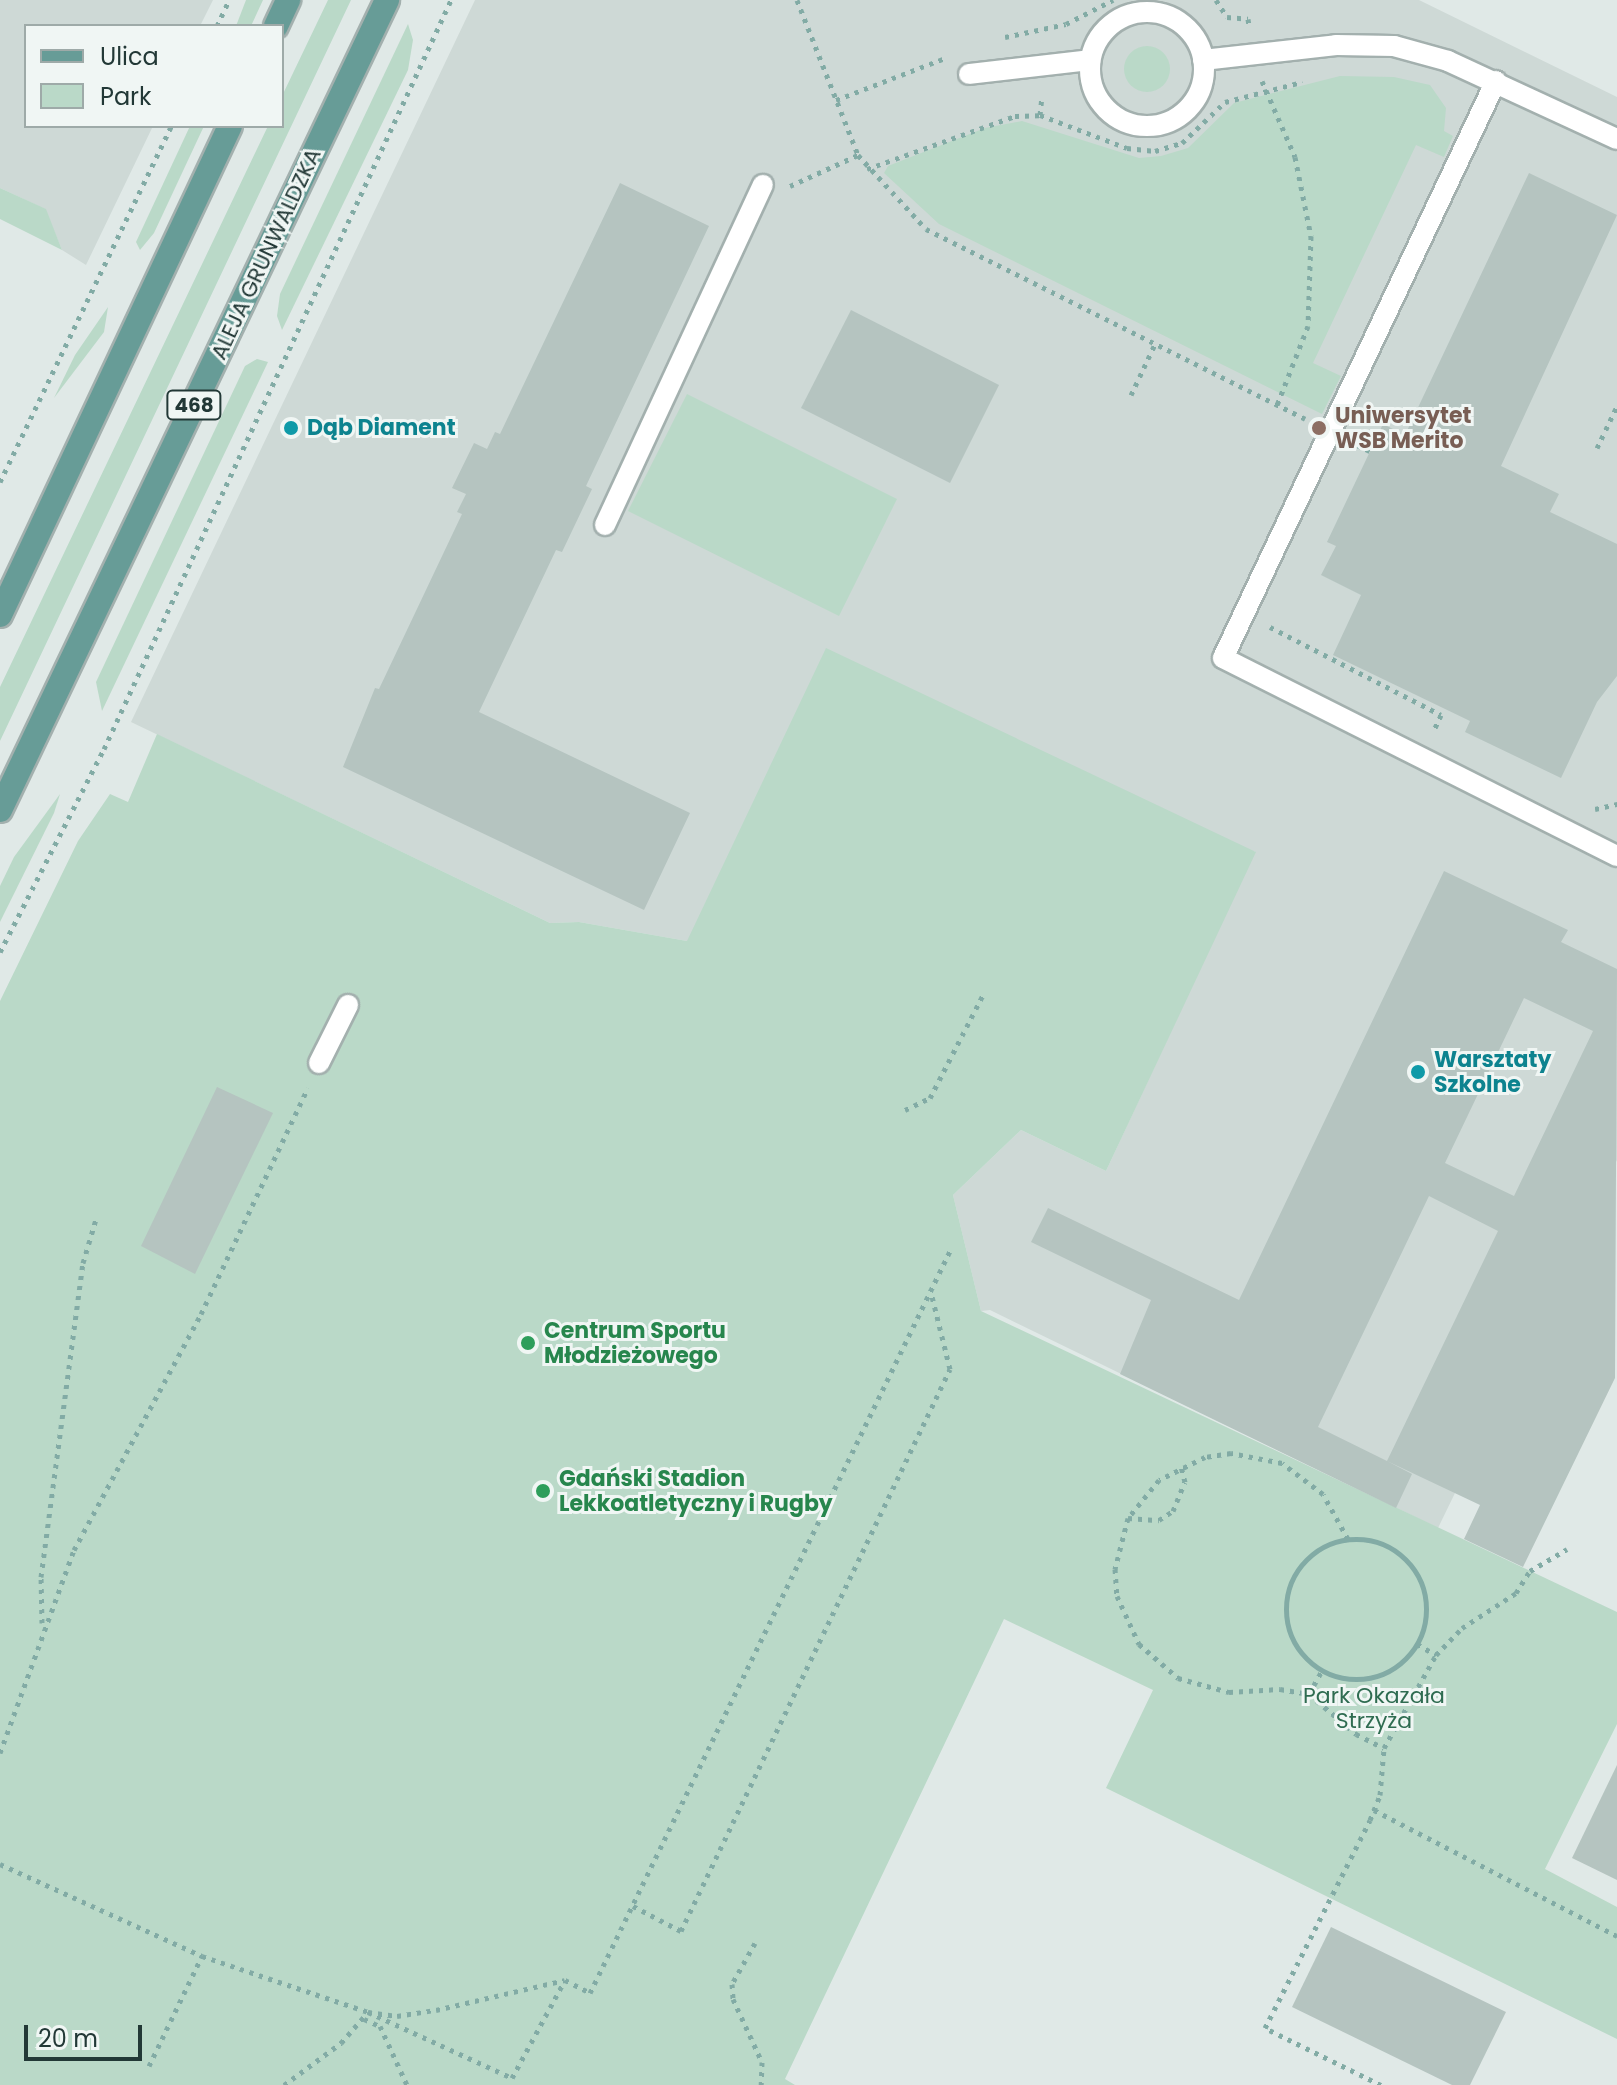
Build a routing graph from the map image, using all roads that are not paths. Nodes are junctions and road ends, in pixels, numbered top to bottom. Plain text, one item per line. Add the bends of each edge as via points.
1 (288, 0) edge
2 (387, 0) edge
3 (1178, 9) edge
4 (277, 24) edge
5 (1090, 60) junction
6 (1203, 60) junction
7 (969, 74) dead end
8 (1496, 81) junction
9 (229, 128) edge
10 (1617, 139) edge
11 (771, 188) road end
12 (605, 525) dead end
13 (0, 615) edge
14 (0, 810) edge
15 (1617, 856) edge
16 (348, 1005) dead end
17 (319, 1063) road end

1 - 4 main road
2 - 14 main road, ALEJA GRUNWALDZKA / 468
3 - 5 lane via 1121,18 1096,43
3 - 6 lane
5 - 6 lane via 1093,86 1106,109 1129,123 1155,125 1187,109 1198,95
5 - 7 lane
6 - 8 lane via 1336,45 1394,46
8 - 10 lane
8 - 15 lane via 1223,658
9 - 13 main road
11 - 12 lane
16 - 17 lane

